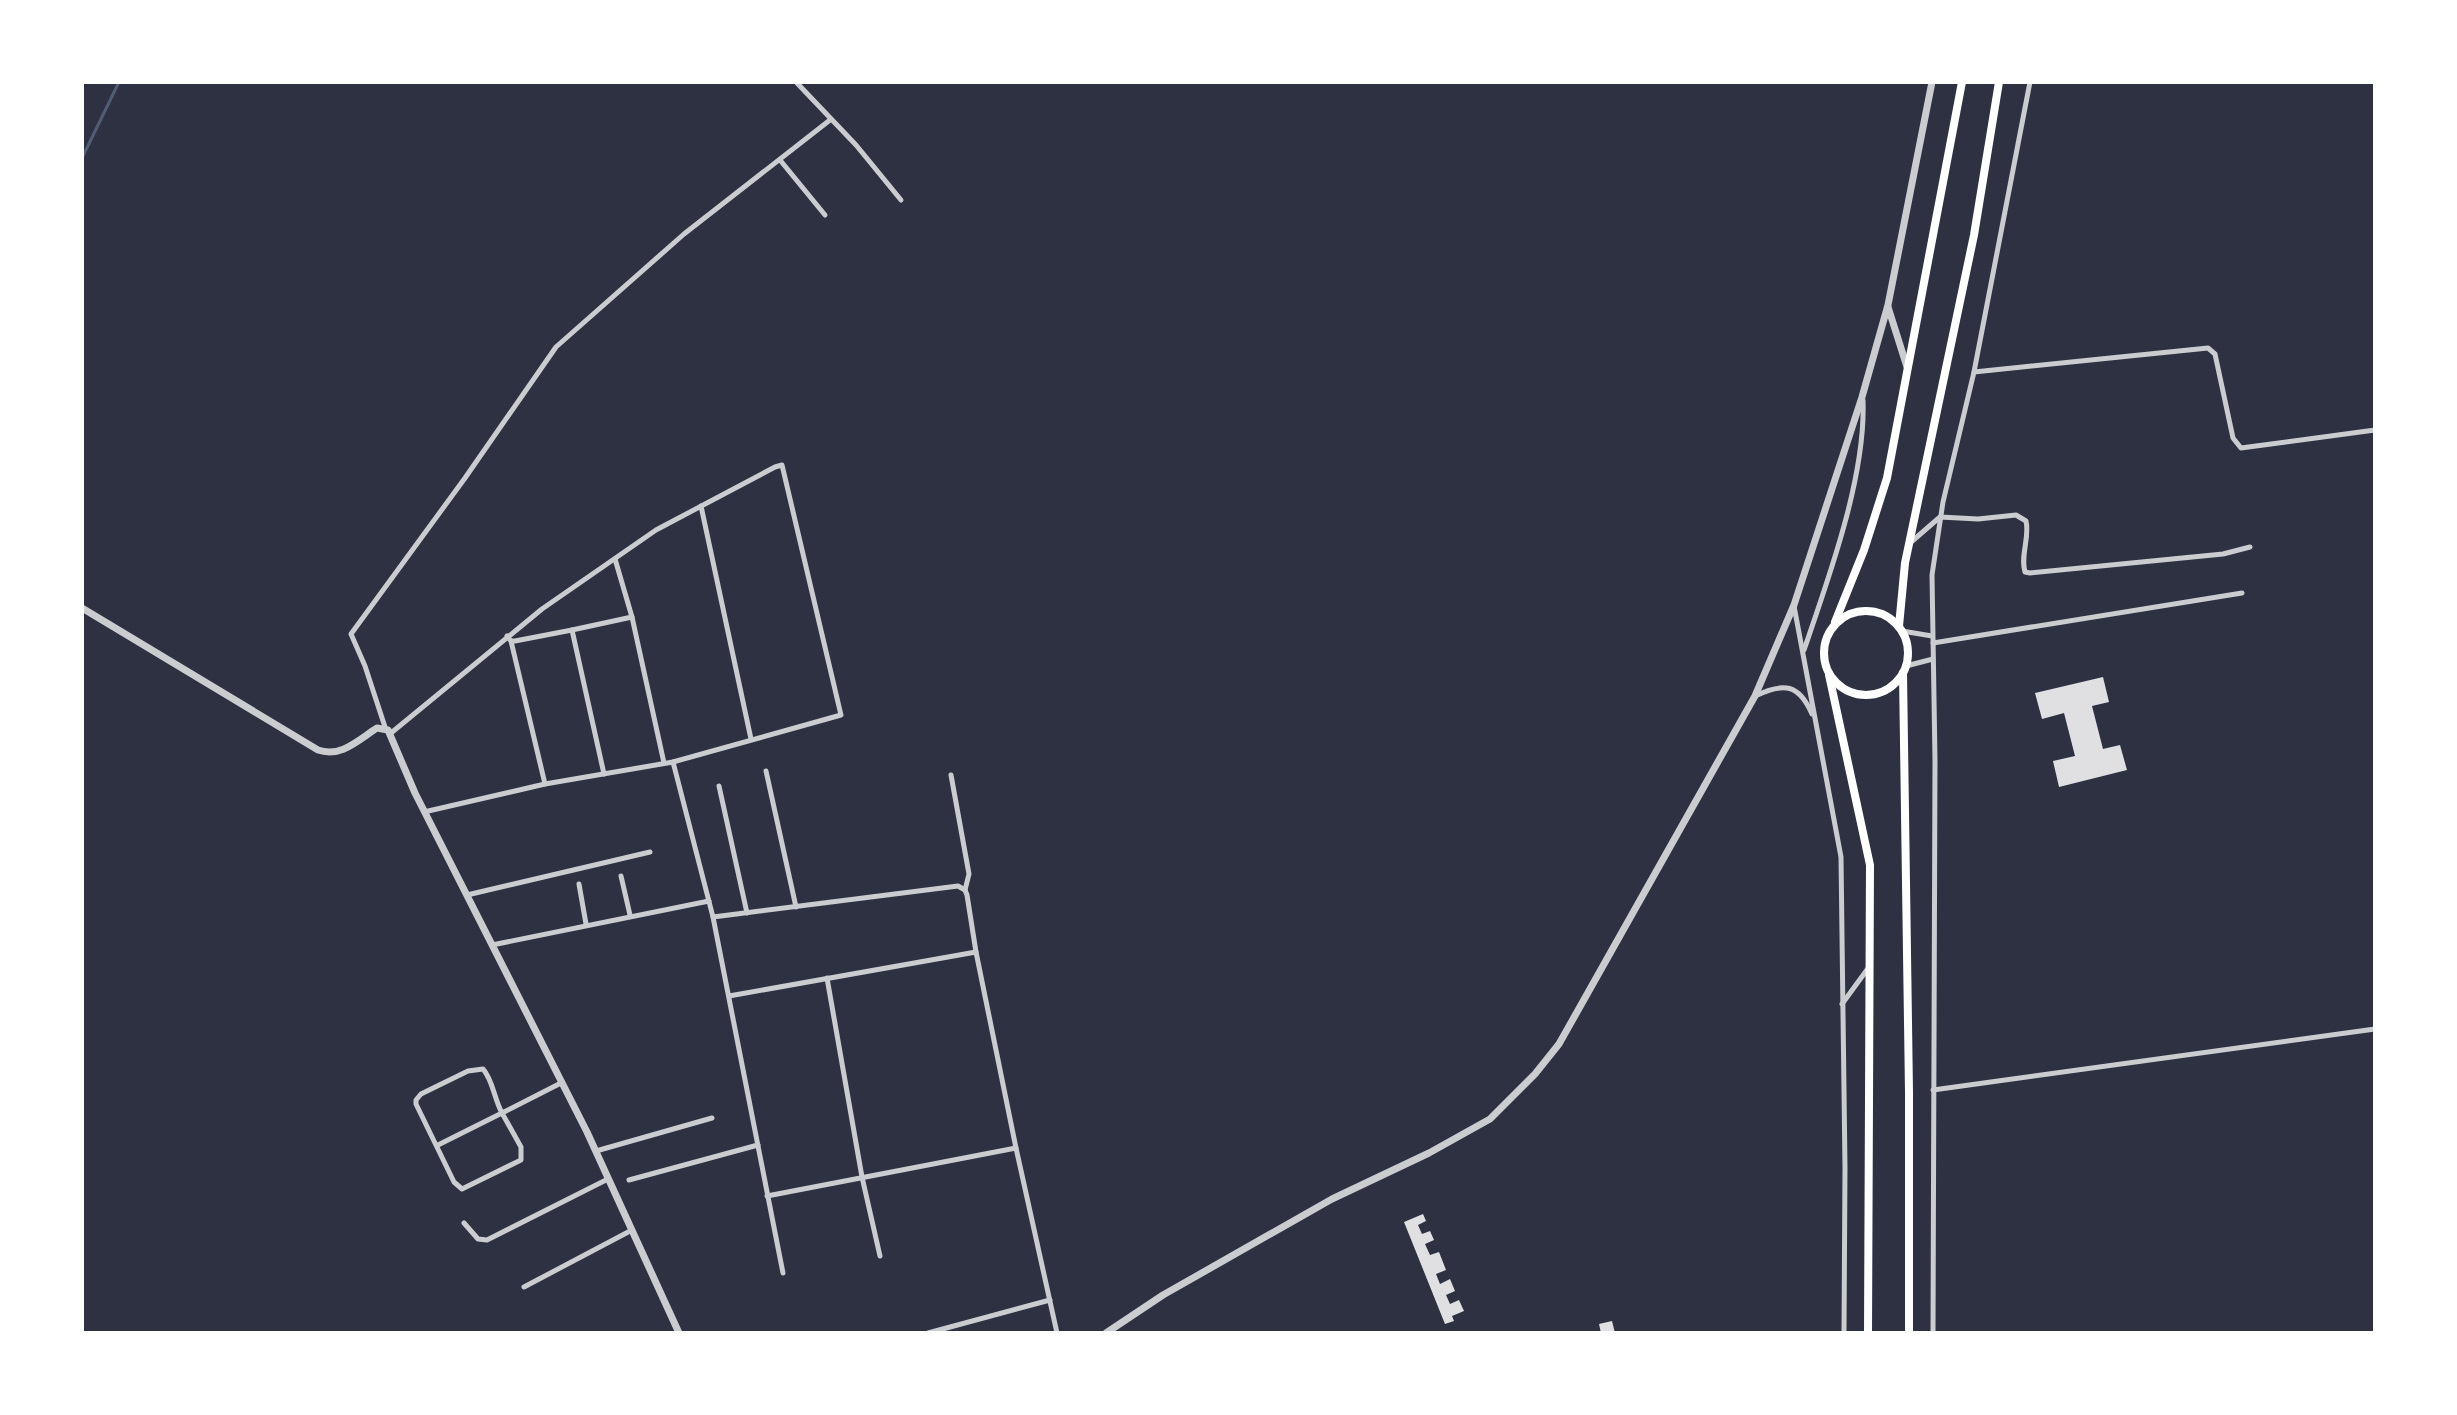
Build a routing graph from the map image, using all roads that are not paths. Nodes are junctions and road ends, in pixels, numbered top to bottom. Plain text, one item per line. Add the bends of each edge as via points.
1 (796, 82) edge
2 (1932, 82) edge
3 (1962, 82) edge
4 (1999, 82) edge
5 (2030, 82) edge
6 (830, 120) junction
7 (780, 160) junction
8 (901, 200) dead end
9 (825, 215) dead end
10 (1888, 305) junction
11 (1974, 372) junction
12 (1908, 373) junction
13 (1862, 397) junction
14 (2375, 430) edge
15 (701, 506) junction
16 (1940, 517) junction
17 (1910, 544) junction
18 (2250, 547) dead end
19 (615, 559) junction
20 (2242, 593) dead end
21 (1794, 605) junction
22 (82, 608) edge
23 (632, 617) junction
24 (1835, 622) junction
25 (1900, 629) junction
26 (572, 630) junction
27 (509, 639) junction
28 (1933, 640) junction
29 (1804, 650) junction
30 (1933, 659) junction
31 (1904, 670) junction
32 (1829, 675) junction
33 (1755, 696) junction
34 (1816, 722) junction
35 (388, 730) junction
36 (751, 739) junction
37 (673, 762) junction
38 (664, 763) junction
39 (766, 771) dead end
40 (604, 774) junction
41 (951, 775) dead end
42 (545, 784) junction
43 (719, 786) dead end
44 (424, 812) junction
45 (650, 852) dead end
46 (621, 876) dead end
47 (579, 884) dead end
48 (965, 890) junction
49 (467, 895) junction
50 (709, 901) junction
51 (796, 907) junction
52 (747, 913) junction
53 (630, 915) junction
54 (713, 917) junction
55 (586, 924) junction
56 (492, 945) junction
57 (976, 952) junction
58 (1869, 967) junction
59 (827, 978) junction
60 (729, 996) junction
61 (1842, 1004) junction
62 (2375, 1029) edge
63 (561, 1083) junction
64 (1933, 1090) junction
65 (502, 1113) junction
66 (712, 1118) dead end
67 (438, 1145) junction
68 (758, 1145) junction
69 (1016, 1148) junction
70 (596, 1151) junction
71 (862, 1177) junction
72 (608, 1179) junction
73 (629, 1180) dead end
74 (767, 1196) junction
75 (464, 1223) dead end
76 (632, 1230) junction
77 (880, 1256) dead end
78 (783, 1273) dead end
79 (524, 1287) dead end
80 (1051, 1300) junction
81 (679, 1333) edge
82 (928, 1333) edge
83 (1057, 1333) edge
84 (1106, 1333) edge
85 (1844, 1333) edge
86 (1868, 1333) edge
87 (1909, 1333) edge
88 (1933, 1333) edge

1 - 6 street
2 - 10 street
3 - 12 main road
4 - 17 main road via 1974,235
5 - 11 street
6 - 7 street
6 - 8 street
7 - 9 street
7 - 35 street via 684,234 556,347 351,634
10 - 12 street
10 - 13 street
11 - 14 street via 2208,348 2215,354 2233,438 2241,448
11 - 16 street
12 - 24 main road via 1887,478
13 - 21 street
13 - 29 street via 1842,532
15 - 19 street
15 - 36 street
15 - 36 street via 782,465 841,715
16 - 17 street
16 - 18 street via 2022,517 2028,535 2023,564 2030,573
16 - 28 street via 1932,575
17 - 25 main road
19 - 23 street
19 - 27 street via 542,609
20 - 28 street
21 - 29 street
21 - 33 street
22 - 35 street via 318,750 341,752 377,728
23 - 26 street
23 - 38 street
24 - 25 main road via 1868,610 1885,615
24 - 32 main road via 1822,654
25 - 28 street
25 - 31 main road via 1908,647
26 - 27 street
26 - 40 street
27 - 35 street
27 - 42 street
28 - 30 street
29 - 34 street
30 - 31 street
30 - 64 street
31 - 32 main road via 1888,689 1868,696 1848,692
31 - 87 main road
32 - 58 main road via 1870,865
33 - 34 street via 1771,688 1798,691
33 - 84 street via 1559,1044 1502,1109 1429,1153 1308,1212
34 - 61 street via 1841,857
35 - 44 street
36 - 37 street
37 - 38 street
37 - 50 street
38 - 40 street
39 - 51 street
40 - 42 street
41 - 48 street via 969,869
42 - 44 street
43 - 52 street
44 - 49 street
45 - 49 street
46 - 53 street
47 - 55 street
48 - 51 street via 953,886
48 - 57 street
49 - 56 street
50 - 53 street
50 - 54 street
51 - 52 street
52 - 54 street
53 - 55 street
54 - 60 street
55 - 56 street
56 - 63 street
57 - 59 street
57 - 69 street
58 - 61 street
58 - 86 main road
59 - 60 street
59 - 71 street
60 - 68 street
61 - 85 street
62 - 64 street
63 - 65 street
63 - 70 street
64 - 88 street
65 - 67 street
65 - 67 street via 523,1152 517,1163 462,1189
65 - 67 street via 483,1069 421,1094 416,1104
66 - 70 street
68 - 73 street
68 - 74 street
69 - 71 street
69 - 80 street
70 - 72 street
71 - 74 street
71 - 77 street
72 - 75 street via 487,1240 478,1239
72 - 76 street
74 - 78 street
76 - 79 street
76 - 81 street
80 - 82 street
80 - 83 street

